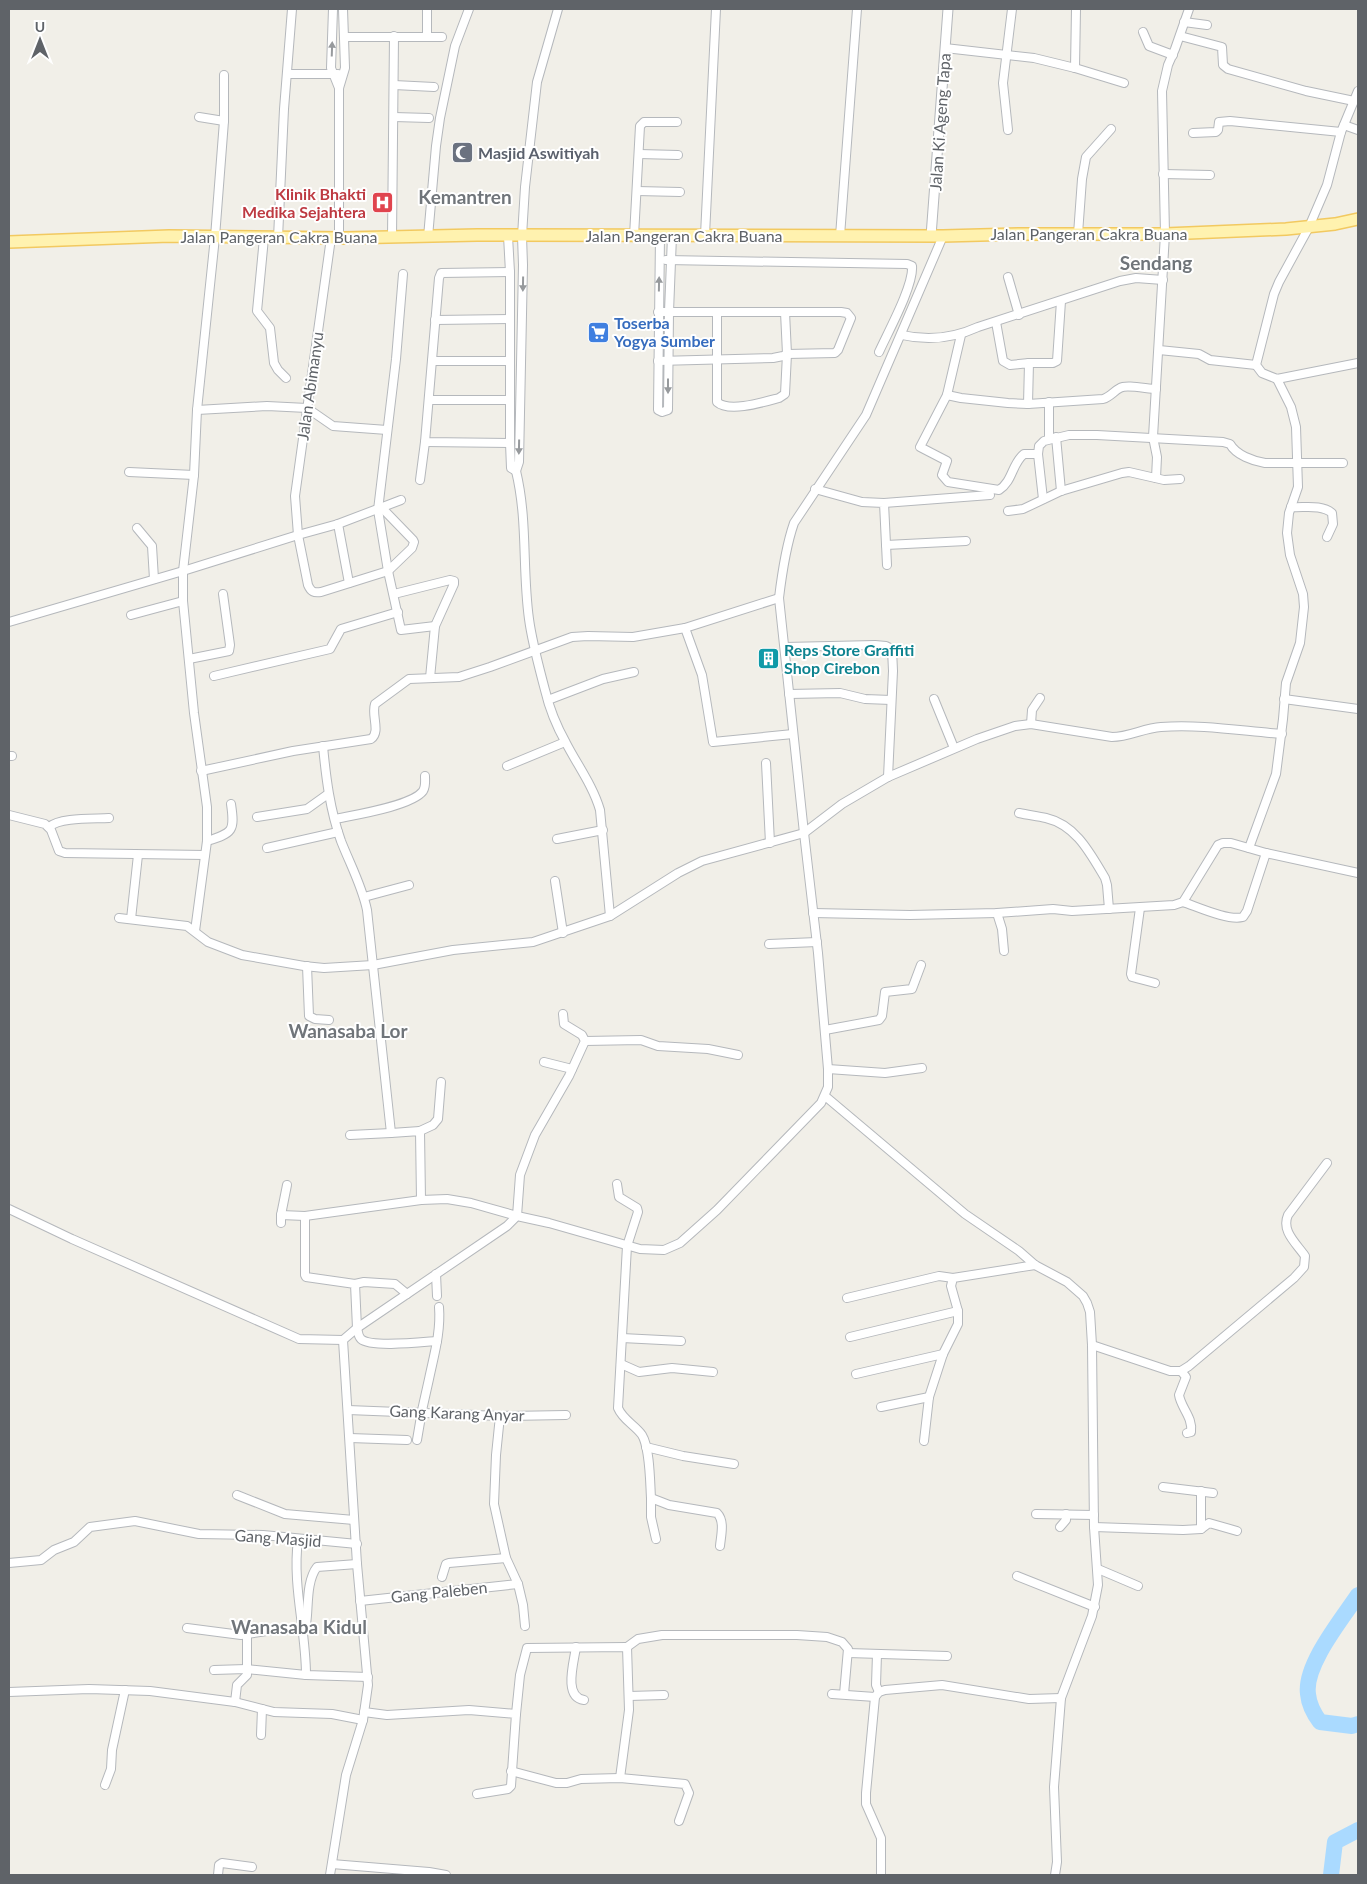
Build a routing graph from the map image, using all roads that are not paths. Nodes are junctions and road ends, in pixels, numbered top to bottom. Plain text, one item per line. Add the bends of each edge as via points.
1 (292, 9) edge
2 (333, 9) edge
3 (343, 9) edge
4 (427, 9) edge
5 (469, 9) edge
6 (558, 9) edge
7 (716, 9) edge
8 (857, 9) edge
9 (948, 9) edge
10 (1012, 9) edge
11 (1076, 9) edge
12 (1188, 9) edge
13 (1184, 22) junction
14 (1207, 25) dead end
15 (1143, 32) dead end
16 (394, 36) junction
17 (427, 36) junction
18 (1180, 36) junction
19 (344, 37) junction
20 (442, 37) dead end
21 (945, 48) junction
22 (1173, 55) junction
23 (1006, 56) junction
24 (1075, 68) junction
25 (287, 74) junction
26 (333, 74) junction
27 (343, 74) junction
28 (224, 75) dead end
29 (1124, 83) dead end
30 (394, 85) junction
31 (434, 87) dead end
32 (338, 88) junction
33 (1358, 91) edge
34 (1354, 102) junction
35 (199, 117) dead end
36 (394, 117) junction
37 (429, 118) dead end
38 (224, 121) junction
39 (677, 122) dead end
40 (1111, 129) dead end
41 (1342, 129) junction
42 (1008, 130) dead end
43 (1358, 130) edge
44 (1193, 133) dead end
45 (639, 154) junction
46 (678, 155) dead end
47 (1163, 174) junction
48 (1210, 175) dead end
49 (637, 191) junction
50 (680, 192) dead end
51 (1358, 219) edge
52 (1309, 228) junction
53 (1078, 234) junction
54 (1165, 234) junction
55 (508, 236) junction
56 (522, 236) junction
57 (634, 236) junction
58 (660, 236) junction
59 (672, 236) junction
60 (705, 236) junction
61 (840, 236) junction
62 (937, 236) junction
63 (215, 237) junction
64 (428, 237) junction
65 (264, 238) junction
66 (278, 238) junction
67 (335, 238) junction
68 (392, 238) junction
69 (9, 242) edge
70 (660, 260) junction
71 (672, 260) junction
72 (510, 272) junction
73 (403, 274) dead end
74 (1008, 277) dead end
75 (1162, 280) junction
76 (903, 298) junction
77 (1061, 301) junction
78 (915, 303) junction
79 (658, 312) junction
80 (669, 312) junction
81 (717, 312) junction
82 (785, 312) junction
83 (1019, 315) junction
84 (510, 319) junction
85 (435, 320) junction
86 (996, 322) junction
87 (964, 333) junction
88 (902, 335) junction
89 (1158, 350) junction
90 (879, 352) dead end
91 (787, 354) junction
92 (717, 359) junction
93 (509, 360) junction
94 (432, 361) junction
95 (658, 361) junction
96 (668, 361) junction
97 (1029, 363) junction
98 (1358, 363) edge
99 (1256, 365) junction
100 (286, 378) dead end
101 (1277, 379) junction
102 (1156, 389) junction
103 (947, 395) junction
104 (428, 400) junction
105 (510, 400) junction
106 (1049, 402) junction
107 (1028, 404) junction
108 (307, 408) junction
109 (197, 410) junction
110 (387, 430) junction
111 (1153, 437) junction
112 (1053, 438) junction
113 (425, 442) junction
114 (510, 443) junction
115 (1038, 454) junction
116 (1343, 463) dead end
117 (1298, 464) junction
118 (129, 472) dead end
119 (516, 472) junction
120 (194, 475) junction
121 (1156, 478) junction
122 (1180, 479) dead end
123 (420, 480) dead end
124 (815, 489) junction
125 (1061, 491) junction
126 (990, 494) dead end
127 (1043, 499) junction
128 (401, 500) dead end
129 (884, 503) junction
130 (1291, 507) junction
131 (380, 509) junction
132 (1008, 511) dead end
133 (338, 524) junction
134 (137, 528) dead end
135 (298, 535) junction
136 (1327, 537) dead end
137 (966, 541) dead end
138 (886, 545) junction
139 (887, 565) dead end
140 (184, 571) junction
141 (388, 571) junction
142 (154, 579) junction
143 (349, 583) junction
144 (223, 594) dead end
145 (394, 594) junction
146 (779, 598) junction
147 (184, 601) junction
148 (398, 612) junction
149 (131, 615) dead end
150 (9, 622) edge
151 (435, 626) junction
152 (685, 628) junction
153 (785, 647) junction
154 (535, 649) junction
155 (189, 660) junction
156 (634, 672) dead end
157 (214, 676) dead end
158 (430, 678) junction
159 (789, 694) junction
160 (1040, 698) dead end
161 (934, 699) dead end
162 (1284, 699) junction
163 (548, 700) junction
164 (891, 700) junction
165 (1358, 709) edge
166 (1031, 724) junction
167 (793, 734) junction
168 (1282, 734) junction
169 (565, 742) junction
170 (323, 746) junction
171 (954, 748) junction
172 (766, 763) dead end
173 (507, 766) dead end
174 (201, 771) junction
175 (424, 776) dead end
176 (888, 777) junction
177 (328, 794) junction
178 (231, 804) dead end
179 (1019, 813) dead end
180 (9, 815) edge
181 (258, 817) dead end
182 (109, 818) dead end
183 (335, 819) junction
184 (49, 827) junction
185 (603, 830) junction
186 (338, 832) junction
187 (804, 833) junction
188 (557, 839) dead end
189 (206, 841) junction
190 (770, 843) junction
191 (267, 848) dead end
192 (1249, 848) junction
193 (1266, 854) junction
194 (138, 855) junction
195 (205, 855) junction
196 (1358, 873) edge
197 (555, 881) dead end
198 (409, 884) dead end
199 (364, 897) junction
200 (1183, 902) junction
201 (1109, 908) junction
202 (1140, 908) junction
203 (813, 913) junction
204 (997, 913) junction
205 (610, 916) junction
206 (119, 918) dead end
207 (131, 919) junction
208 (195, 931) junction
209 (562, 933) junction
210 (817, 942) junction
211 (769, 944) dead end
212 (1004, 951) dead end
213 (373, 965) junction
214 (921, 965) dead end
215 (307, 966) junction
216 (1155, 983) dead end
217 (563, 1014) dead end
218 (329, 1020) dead end
219 (825, 1030) junction
220 (585, 1041) junction
221 (738, 1055) dead end
222 (544, 1062) dead end
223 (922, 1068) dead end
224 (572, 1069) junction
225 (828, 1069) junction
226 (441, 1082) dead end
227 (825, 1096) junction
228 (420, 1131) junction
229 (391, 1133) junction
230 (350, 1135) dead end
231 (1327, 1163) dead end
232 (617, 1184) dead end
233 (288, 1185) dead end
234 (421, 1200) junction
235 (9, 1209) edge
236 (305, 1216) junction
237 (517, 1216) junction
238 (627, 1246) junction
239 (1035, 1265) junction
240 (436, 1274) junction
241 (953, 1278) junction
242 (355, 1284) junction
243 (407, 1294) junction
244 (437, 1296) dead end
245 (847, 1298) dead end
246 (439, 1307) dead end
247 (958, 1311) junction
248 (357, 1328) junction
249 (850, 1337) dead end
250 (622, 1338) junction
251 (344, 1340) junction
252 (681, 1341) dead end
253 (437, 1342) junction
254 (1092, 1345) junction
255 (943, 1354) junction
256 (621, 1364) junction
257 (1181, 1371) junction
258 (713, 1372) dead end
259 (856, 1374) dead end
260 (929, 1397) junction
261 (881, 1407) dead end
262 (348, 1410) junction
263 (424, 1412) junction
264 (566, 1415) dead end
265 (500, 1416) junction
266 (1187, 1433) dead end
267 (350, 1438) junction
268 (407, 1440) dead end
269 (418, 1440) dead end
270 (924, 1441) dead end
271 (646, 1447) junction
272 (734, 1464) dead end
273 (1162, 1487) dead end
274 (1201, 1492) junction
275 (1213, 1493) dead end
276 (237, 1495) dead end
277 (651, 1498) junction
278 (1036, 1514) dead end
279 (1066, 1514) junction
280 (1094, 1515) junction
281 (354, 1520) junction
282 (1060, 1527) dead end
283 (1094, 1527) junction
284 (1201, 1529) junction
285 (1237, 1531) dead end
286 (656, 1539) dead end
287 (298, 1540) junction
288 (357, 1544) junction
289 (720, 1546) dead end
290 (506, 1558) junction
291 (9, 1563) edge
292 (357, 1564) junction
293 (1098, 1569) junction
294 (1017, 1576) dead end
295 (442, 1577) dead end
296 (518, 1584) junction
297 (1138, 1586) dead end
298 (360, 1601) junction
299 (1095, 1607) junction
300 (525, 1626) dead end
301 (188, 1628) dead end
302 (303, 1630) junction
303 (247, 1635) junction
304 (627, 1646) junction
305 (576, 1647) junction
306 (848, 1653) junction
307 (877, 1654) junction
308 (947, 1656) dead end
309 (246, 1669) junction
310 (214, 1670) dead end
311 (306, 1675) junction
312 (368, 1677) junction
313 (125, 1690) junction
314 (9, 1692) edge
315 (832, 1694) dead end
316 (844, 1694) junction
317 (877, 1694) junction
318 (664, 1695) dead end
319 (629, 1696) junction
320 (1062, 1698) junction
321 (584, 1700) dead end
322 (235, 1702) junction
323 (262, 1709) junction
324 (516, 1714) junction
325 (364, 1716) junction
326 (261, 1735) dead end
327 (512, 1771) junction
328 (692, 1777) dead end
329 (620, 1778) junction
330 (685, 1784) junction
331 (105, 1785) dead end
332 (477, 1794) dead end
333 (679, 1821) dead end
334 (332, 1864) junction
335 (252, 1867) dead end
336 (218, 1875) edge
337 (330, 1875) edge
338 (446, 1875) edge
339 (880, 1875) edge
340 (1055, 1875) edge

1 - 25 street
26 -> 2 street
3 - 19 street
4 - 17 street
5 - 64 street via 456,46 440,118
6 - 56 street via 537,82
7 - 60 street
8 - 61 street
9 - 21 street, Jalan Ki Ageng Tapa
10 - 23 street
11 - 24 street
12 - 13 street
13 - 14 street
13 - 18 street
15 - 22 street via 1149,46
16 - 17 street
16 - 19 street
16 - 30 street
17 - 20 street
18 - 22 street
18 - 34 street via 1222,47 1223,65 1228,69
19 - 27 street
21 - 23 street
21 - 62 street, Jalan Ki Ageng Tapa
22 - 47 street via 1162,91
23 - 24 street via 1034,58
23 - 42 street via 1003,83
24 - 29 street
25 - 26 street
25 - 66 street
26 - 27 street
26 - 32 street
27 - 32 street
28 - 38 street
30 - 31 street
30 - 36 street
32 - 67 street, Jalan Abimanyu
33 - 34 street
34 - 41 street
35 - 38 street
36 - 37 street
36 - 68 street
38 - 63 street
39 - 45 street via 641,123
40 - 53 street via 1086,157
41 - 43 street
41 - 44 street via 1230,121 1219,122 1216,132
41 - 52 street via 1327,184
45 - 46 street
45 - 49 street
47 - 48 street
47 - 54 street
49 - 50 street
49 - 57 street
51 - 52 main road, Jalan Pangeran Cakra Buana
52 - 54 main road, Jalan Pangeran Cakra Buana
52 - 99 street via 1274,294
53 - 54 main road, Jalan Pangeran Cakra Buana
53 - 62 main road, Jalan Pangeran Cakra Buana
54 - 75 street
55 - 56 main road, Jalan Pangeran Cakra Buana
55 - 64 main road, Jalan Pangeran Cakra Buana
55 - 72 street
56 - 57 main road, Jalan Pangeran Cakra Buana
56 -> 119 street via 519,453
57 - 58 main road, Jalan Pangeran Cakra Buana
58 - 59 main road, Jalan Pangeran Cakra Buana
58 - 70 street
59 - 60 main road, Jalan Pangeran Cakra Buana
59 - 71 street
60 - 61 main road, Jalan Pangeran Cakra Buana
61 - 62 main road, Jalan Pangeran Cakra Buana
62 - 78 street
63 - 65 main road, Jalan Pangeran Cakra Buana
63 - 69 main road, Jalan Pangeran Cakra Buana via 148,236
63 - 109 street
64 - 68 main road, Jalan Pangeran Cakra Buana
65 - 66 main road, Jalan Pangeran Cakra Buana
65 - 100 street via 257,311 270,328 274,363
66 - 67 main road, Jalan Pangeran Cakra Buana
67 - 68 main road, Jalan Pangeran Cakra Buana
67 - 108 street, Jalan Abimanyu
70 - 71 street
79 -> 70 street
71 - 76 street via 907,264 912,266 912,271
71 - 80 street
72 - 84 street
72 - 85 street via 441,273
73 - 110 street
74 - 83 street
75 - 77 street via 1136,278 1120,281
75 - 89 street
76 - 78 street
76 - 90 street
77 - 83 street
77 - 97 street via 1057,362
78 - 88 street
79 - 80 street
79 - 95 street
80 - 81 street
80 - 96 street
81 - 82 street
81 - 92 street
82 - 91 street
82 - 91 street via 841,312 851,318 834,353
83 - 86 street
84 - 85 street
84 - 93 street
85 - 94 street
86 - 87 street
86 - 97 street via 1003,362
87 - 88 street via 924,338
87 - 103 street
88 - 124 street via 866,415
89 - 99 street
89 - 102 street
91 - 92 street via 773,358
91 - 92 street via 785,394 734,407 721,406 717,402
92 - 96 street
93 - 94 street
93 - 105 street
94 - 104 street
95 - 96 street
96 -> 95 street via 668,410 662,412 658,410
97 - 107 street
98 - 101 street
99 - 101 street via 1262,373
101 - 117 street via 1295,418
102 - 106 street via 1126,387 1119,388 1104,400
102 - 111 street
103 - 107 street
103 - 115 street via 920,447 947,461 942,475 948,482 999,490 1008,482 1019,458 1024,454
104 - 105 street
104 - 113 street
105 - 114 street
106 - 107 street
106 - 112 street
108 - 109 street via 267,406
108 - 110 street via 333,426
108 - 135 street, Jalan Abimanyu via 295,496
109 - 120 street
110 - 131 street
111 - 112 street via 1097,435
111 - 117 street via 1226,443 1235,451 1258,461
111 - 121 street via 1157,456
112 - 115 street via 1042,442
112 - 125 street
113 - 114 street
113 - 123 street
114 - 119 street via 511,468
115 - 127 street
116 - 117 street
117 - 130 street via 1298,492
118 - 120 street
119 - 154 street via 524,513 529,619
120 - 140 street
121 - 122 street
121 - 125 street via 1129,472
124 - 129 street via 862,502
124 - 146 street via 790,533
125 - 127 street
126 - 129 street
127 - 132 street via 1023,509
128 - 131 street
129 - 138 street
130 - 136 street via 1328,509 1332,513 1333,524
130 - 162 street via 1288,526 1290,554 1304,607 1300,643 1288,673
131 - 133 street
131 - 141 street
131 - 141 street via 414,542 412,548
133 - 135 street
133 - 143 street
134 - 142 street via 152,546
135 - 140 street
135 - 143 street, Jalan Abimanyu via 310,590 321,592
137 - 138 street
138 - 139 street
140 - 142 street
140 - 147 street
141 - 143 street
141 - 145 street
142 - 150 street
144 - 155 street via 229,651
145 - 148 street
145 - 151 street via 454,581
146 - 152 street
146 - 153 street
147 - 149 street
147 - 155 street
148 - 151 street via 402,630
148 - 157 street via 341,629 330,649
151 - 158 street
152 - 154 street via 633,637 572,637
152 - 167 street via 702,675 714,742
153 - 159 street
153 - 164 street via 858,644 890,647 893,664
154 - 158 street via 459,677
154 - 163 street
155 - 174 street
156 - 163 street via 603,679
158 - 170 street via 406,680 375,704 374,737
159 - 164 street via 840,692 865,699
159 - 167 street
160 - 166 street via 1032,710
161 - 171 street
162 - 165 street
162 - 168 street
163 - 169 street
164 - 176 street
166 - 168 street via 1104,737 1122,737 1148,728 1176,726
166 - 171 street via 1015,726
167 - 187 street
168 - 192 street via 1276,774
169 - 173 street
169 - 185 street via 595,794
170 - 174 street
170 - 177 street
171 - 176 street
172 - 190 street
174 - 189 street via 207,807
175 - 183 street via 424,790 406,801
176 - 187 street via 842,804
177 - 181 street via 307,809
177 - 183 street
178 - 189 street via 233,821 230,832
179 - 201 street via 1048,818 1070,828 1108,885
180 - 184 street
182 - 184 street via 62,822
183 - 186 street
184 - 194 street via 61,852
185 - 188 street
185 - 205 street
186 - 191 street
186 - 199 street
187 - 190 street
187 - 203 street
189 - 195 street
190 - 205 street via 702,861
192 - 193 street
192 - 200 street via 1223,842 1218,845
193 - 196 street
193 - 200 street via 1243,917 1220,915
194 - 195 street
194 - 207 street
195 - 208 street
197 - 209 street
198 - 199 street
199 - 213 street
200 - 202 street
201 - 202 street
201 - 204 street
202 - 216 street via 1131,974 1137,979
203 - 204 street
203 - 210 street
204 - 212 street
205 - 209 street
206 - 207 street
207 - 208 street via 184,925
208 - 215 street via 208,942 242,955
209 - 213 street via 533,942 453,950
210 - 211 street
210 - 219 street
213 - 215 street via 341,968
213 - 229 street
214 - 219 street via 912,989 885,992 879,1020
215 - 218 street via 309,1016
217 - 220 street via 564,1024 582,1035
219 - 225 street
220 - 221 street via 641,1040 658,1046
220 - 224 street
222 - 224 street
223 - 225 street via 885,1074
224 - 237 street via 535,1135 520,1175
225 - 227 street
226 - 228 street via 438,1119 433,1126
227 - 238 street via 717,1210 680,1243 672,1248 656,1250
227 - 239 street via 965,1214
228 - 229 street
228 - 234 street
229 - 230 street
231 - 257 street via 1285,1222 1285,1229 1305,1256 1304,1267
232 - 238 street via 619,1197 637,1208 638,1212
233 - 236 street via 281,1219
234 - 236 street
234 - 237 street via 455,1200
235 - 251 street via 300,1339
236 - 242 street via 306,1277
237 - 238 street
237 - 240 street
238 - 250 street
239 - 241 street
239 - 254 street via 1067,1282 1083,1296 1090,1312
240 - 243 street
240 - 244 street
241 - 245 street via 939,1276
241 - 247 street via 951,1286
242 - 243 street via 395,1284
242 - 248 street
243 - 248 street
246 - 253 street
247 - 249 street
247 - 255 street via 958,1324
248 - 251 street
248 - 253 street via 358,1335 367,1342
250 - 252 street
250 - 256 street
251 - 262 street
253 - 263 street
254 - 257 street via 1170,1371
254 - 280 street
255 - 259 street
255 - 260 street
256 - 258 street via 639,1372 672,1368
256 - 271 street via 618,1408 638,1431
257 - 266 street via 1186,1380 1178,1395 1189,1417 1191,1428
260 - 261 street
260 - 270 street
262 - 263 street, Gang Karang Anyar
262 - 267 street
263 - 265 street, Gang Karang Anyar
263 - 269 street
264 - 265 street, Gang Karang Anyar
265 - 290 street via 494,1504
267 - 268 street
267 - 281 street
271 - 272 street
271 - 277 street
273 - 274 street
274 - 275 street
274 - 284 street
276 - 281 street via 285,1514
277 - 286 street
277 - 289 street via 669,1505 717,1513 722,1528
278 - 279 street
279 - 280 street
279 - 282 street via 1066,1520
280 - 283 street
281 - 288 street
283 - 284 street
283 - 293 street
284 - 285 street via 1209,1523
287 - 288 street, Gang Masjid
287 - 291 street, Gang Masjid via 263,1535 199,1534 135,1521 90,1527 74,1542 54,1550 41,1560
287 - 302 street via 296,1574
288 - 292 street
290 - 295 street via 449,1563
290 - 296 street
292 - 298 street
292 - 302 street via 316,1567 310,1579 307,1624
293 - 297 street
293 - 299 street
294 - 299 street
296 - 298 street, Gang Paleben
296 - 300 street
298 - 312 street
299 - 320 street
301 - 303 street
302 - 303 street
302 - 311 street
303 - 309 street
304 - 305 street
304 - 306 street via 638,1639 662,1635 812,1635 842,1642
304 - 319 street
305 - 321 street via 572,1687 574,1695
305 - 324 street via 526,1648
306 - 307 street
306 - 316 street
307 - 308 street
307 - 317 street
309 - 310 street
309 - 311 street
309 - 322 street via 246,1677 237,1685
311 - 312 street
312 - 325 street
313 - 314 street
313 - 322 street
313 - 331 street via 111,1769
315 - 316 street
316 - 317 street
317 - 320 street via 885,1690 942,1684 1029,1699
317 - 339 street via 866,1804 881,1838
318 - 319 street
319 - 329 street
320 - 340 street via 1054,1788
322 - 323 street
323 - 325 street
323 - 326 street
324 - 325 street via 469,1710
324 - 327 street
325 - 334 street via 346,1776
327 - 329 street via 556,1783
327 - 332 street via 508,1789
328 - 330 street
329 - 330 street
330 - 333 street via 689,1793
334 - 337 street
334 - 338 street
335 - 336 street via 222,1863

